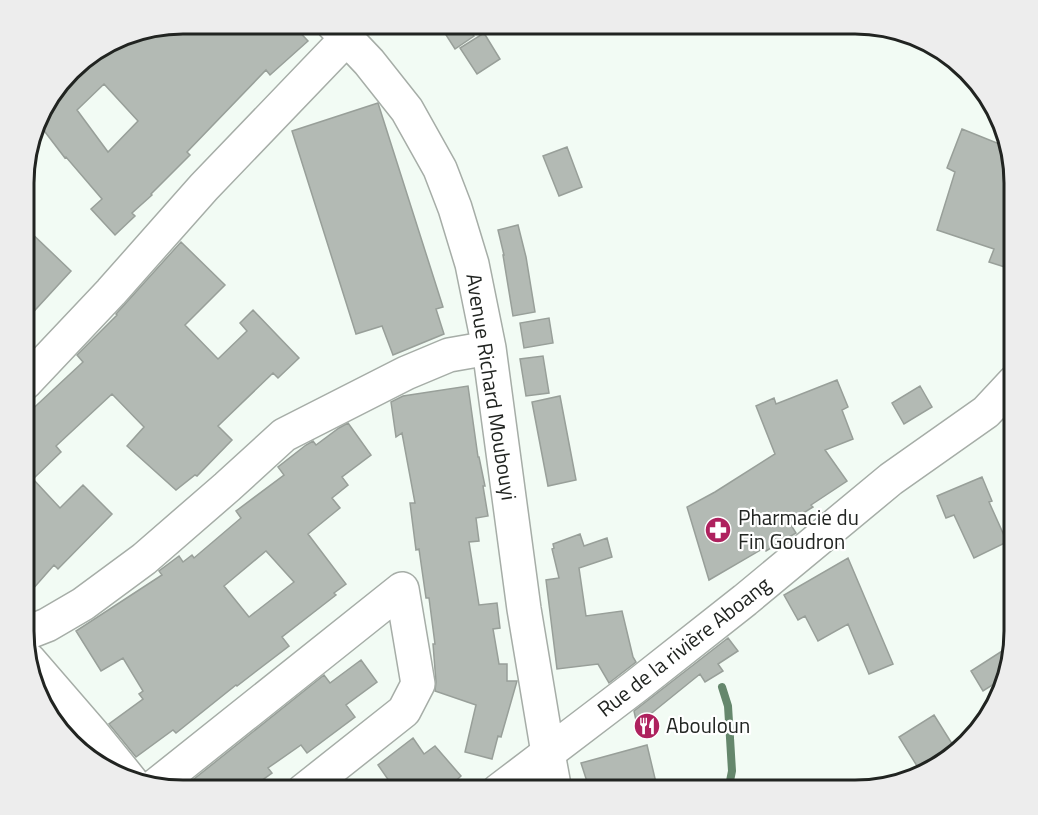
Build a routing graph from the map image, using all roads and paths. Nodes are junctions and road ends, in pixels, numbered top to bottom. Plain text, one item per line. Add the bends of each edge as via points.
1 (337, 34) edge
2 (343, 34) edge
3 (489, 348) junction
4 (34, 374) edge
5 (1004, 393) edge
6 (35, 630) edge
7 (41, 674) edge
8 (548, 753) junction
9 (118, 765) edge
10 (164, 779) edge
11 (317, 780) edge
12 (512, 780) edge
13 (553, 780) edge

1 - 4 street
2 - 3 street, Avenue Richard Moubouyi via 407,110 440,169 472,264
3 - 6 street via 449,355 406,372 284,435 144,559 83,604
3 - 8 street, Avenue Richard Moubouyi
5 - 8 street, Rue de la rivière Aboang via 986,412 891,479 745,600
7 - 9 street
8 - 12 street, Rue de la rivière Aboang
8 - 13 street, Avenue Richard Moubouyi
10 - 11 street via 402,589 418,684 404,711

